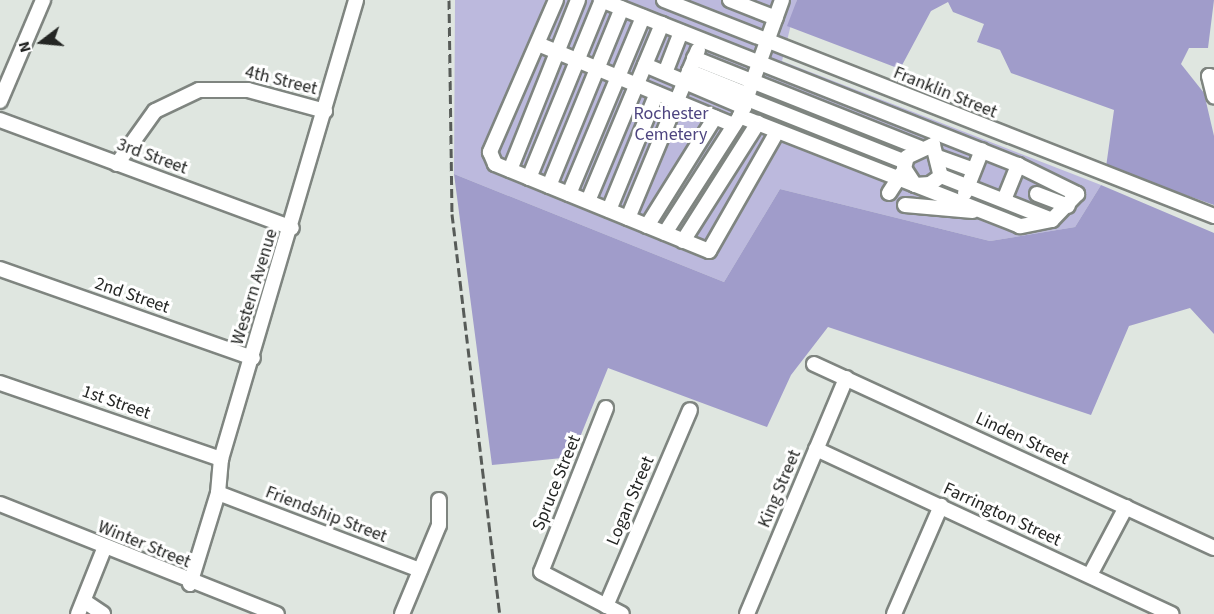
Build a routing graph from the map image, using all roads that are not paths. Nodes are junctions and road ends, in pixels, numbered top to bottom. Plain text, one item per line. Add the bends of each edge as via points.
1 (43, 0) edge
2 (356, 0) edge
3 (556, 0) edge
4 (578, 0) edge
5 (601, 0) edge
6 (664, 0) edge
7 (730, 0) edge
8 (782, 0) edge
9 (622, 8) junction
10 (643, 16) junction
11 (776, 18) junction
12 (662, 24) junction
13 (681, 32) junction
14 (702, 40) junction
15 (768, 41) junction
16 (538, 44) junction
17 (559, 53) junction
18 (576, 60) junction
19 (760, 63) junction
20 (645, 65) junction
21 (597, 69) junction
22 (690, 70) junction
23 (665, 73) junction
24 (618, 77) junction
25 (1214, 77) edge
26 (637, 85) junction
27 (657, 93) junction
28 (1214, 96) edge
29 (676, 101) junction
30 (0, 102) edge
31 (744, 104) junction
32 (325, 111) junction
33 (949, 114) junction
34 (715, 117) junction
35 (0, 120) edge
36 (758, 123) junction
37 (777, 132) junction
38 (933, 146) junction
39 (982, 150) junction
40 (117, 164) junction
41 (1018, 165) junction
42 (510, 170) junction
43 (903, 170) junction
44 (973, 170) junction
45 (941, 176) junction
46 (529, 178) junction
47 (915, 185) junction
48 (967, 185) junction
49 (549, 186) junction
50 (889, 193) dead end
51 (569, 194) junction
52 (1037, 194) dead end
53 (1004, 200) junction
54 (588, 201) junction
55 (905, 205) dead end
56 (1068, 207) junction
57 (960, 208) junction
58 (609, 210) junction
59 (1214, 216) edge
60 (628, 218) junction
61 (1052, 220) junction
62 (647, 226) junction
63 (292, 228) junction
64 (666, 233) junction
65 (683, 241) junction
66 (0, 269) edge
67 (253, 358) junction
68 (814, 364) dead end
69 (846, 378) junction
70 (0, 383) edge
71 (606, 408) dead end
72 (690, 410) dead end
73 (816, 449) junction
74 (221, 459) junction
75 (219, 493) junction
76 (439, 500) dead end
77 (0, 504) edge
78 (941, 506) junction
79 (1126, 507) junction
80 (1214, 548) edge
81 (104, 549) junction
82 (420, 570) junction
83 (1090, 575) junction
84 (190, 584) junction
85 (606, 606) junction
86 (81, 608) edge
87 (258, 611) edge
88 (103, 614) edge
89 (277, 614) edge
90 (402, 614) edge
91 (622, 614) edge
92 (747, 614) edge
93 (894, 614) edge
94 (1172, 614) edge

1 - 30 street
2 - 32 street, Western Avenue
3 - 16 street
4 - 17 street
5 - 9 street
5 - 18 street
6 - 15 street, Franklin Street
7 - 11 street
8 - 11 street
9 - 10 street
9 - 21 street
10 - 12 street
10 - 24 street
11 - 15 street
12 - 13 street
12 - 20 street
13 - 14 street
13 - 23 street
14 - 19 street
14 - 22 street
15 - 19 street
15 - 33 street, Franklin Street
16 - 17 street
16 - 42 street via 490,152 495,164
17 - 18 street
17 - 42 street
18 - 21 street
18 - 46 street
19 - 31 street
19 - 38 street
20 - 23 street
20 - 26 street
21 - 24 street
21 - 49 street
22 - 23 street
22 - 29 street
22 - 31 street
22 - 31 street
24 - 26 street
24 - 51 street
25 - 28 street via 1209,76
26 - 27 street
26 - 54 street
27 - 29 street
27 - 58 street
29 - 34 street
29 - 60 street
31 - 34 street
31 - 36 street
31 - 38 street
31 - 43 street
31 - 64 street
32 - 40 street, 4th Street via 248,90 199,90 154,111
32 - 63 street, Western Avenue
33 - 38 street
33 - 59 street, Franklin Street
34 - 62 street
35 - 40 street, 3rd Street
36 - 37 street
36 - 65 street
37 - 43 street
37 - 65 street via 713,247 705,250
38 - 39 street
38 - 43 street
38 - 44 street
38 - 45 street
39 - 41 street
39 - 44 street
40 - 63 street, 3rd Street
41 - 53 street
41 - 56 street via 1075,189
42 - 46 street
43 - 47 street
43 - 50 street
44 - 48 street
45 - 47 street via 930,184
45 - 48 street
46 - 49 street
47 - 57 street
48 - 53 street
48 - 57 street
49 - 51 street
51 - 54 street
52 - 56 street
53 - 61 street
54 - 58 street
55 - 57 street
56 - 61 street
57 - 61 street via 1027,228
58 - 60 street
60 - 62 street
62 - 64 street
63 - 67 street, Western Avenue
64 - 65 street
66 - 67 street, 2nd Street
67 - 74 street, Western Avenue
68 - 69 street, Linden Street
69 - 73 street, King Street
69 - 79 street, Linden Street
70 - 74 street, 1st Street
71 - 85 street, Spruce Street via 541,572
72 - 85 street, Logan Street
73 - 78 street, Farrington Street
73 - 92 street, King Street
74 - 75 street, Western Avenue
75 - 82 street, Friendship Street
75 - 84 street, Western Avenue
76 - 82 street via 441,518
77 - 81 street, Winter Street
78 - 83 street, Farrington Street
78 - 93 street
79 - 80 street, Linden Street
79 - 83 street
81 - 84 street, Winter Street
81 - 86 street
82 - 90 street
83 - 94 street, Farrington Street
84 - 87 street, Winter Street
85 - 91 street
86 - 88 street
87 - 89 street, Winter Street

